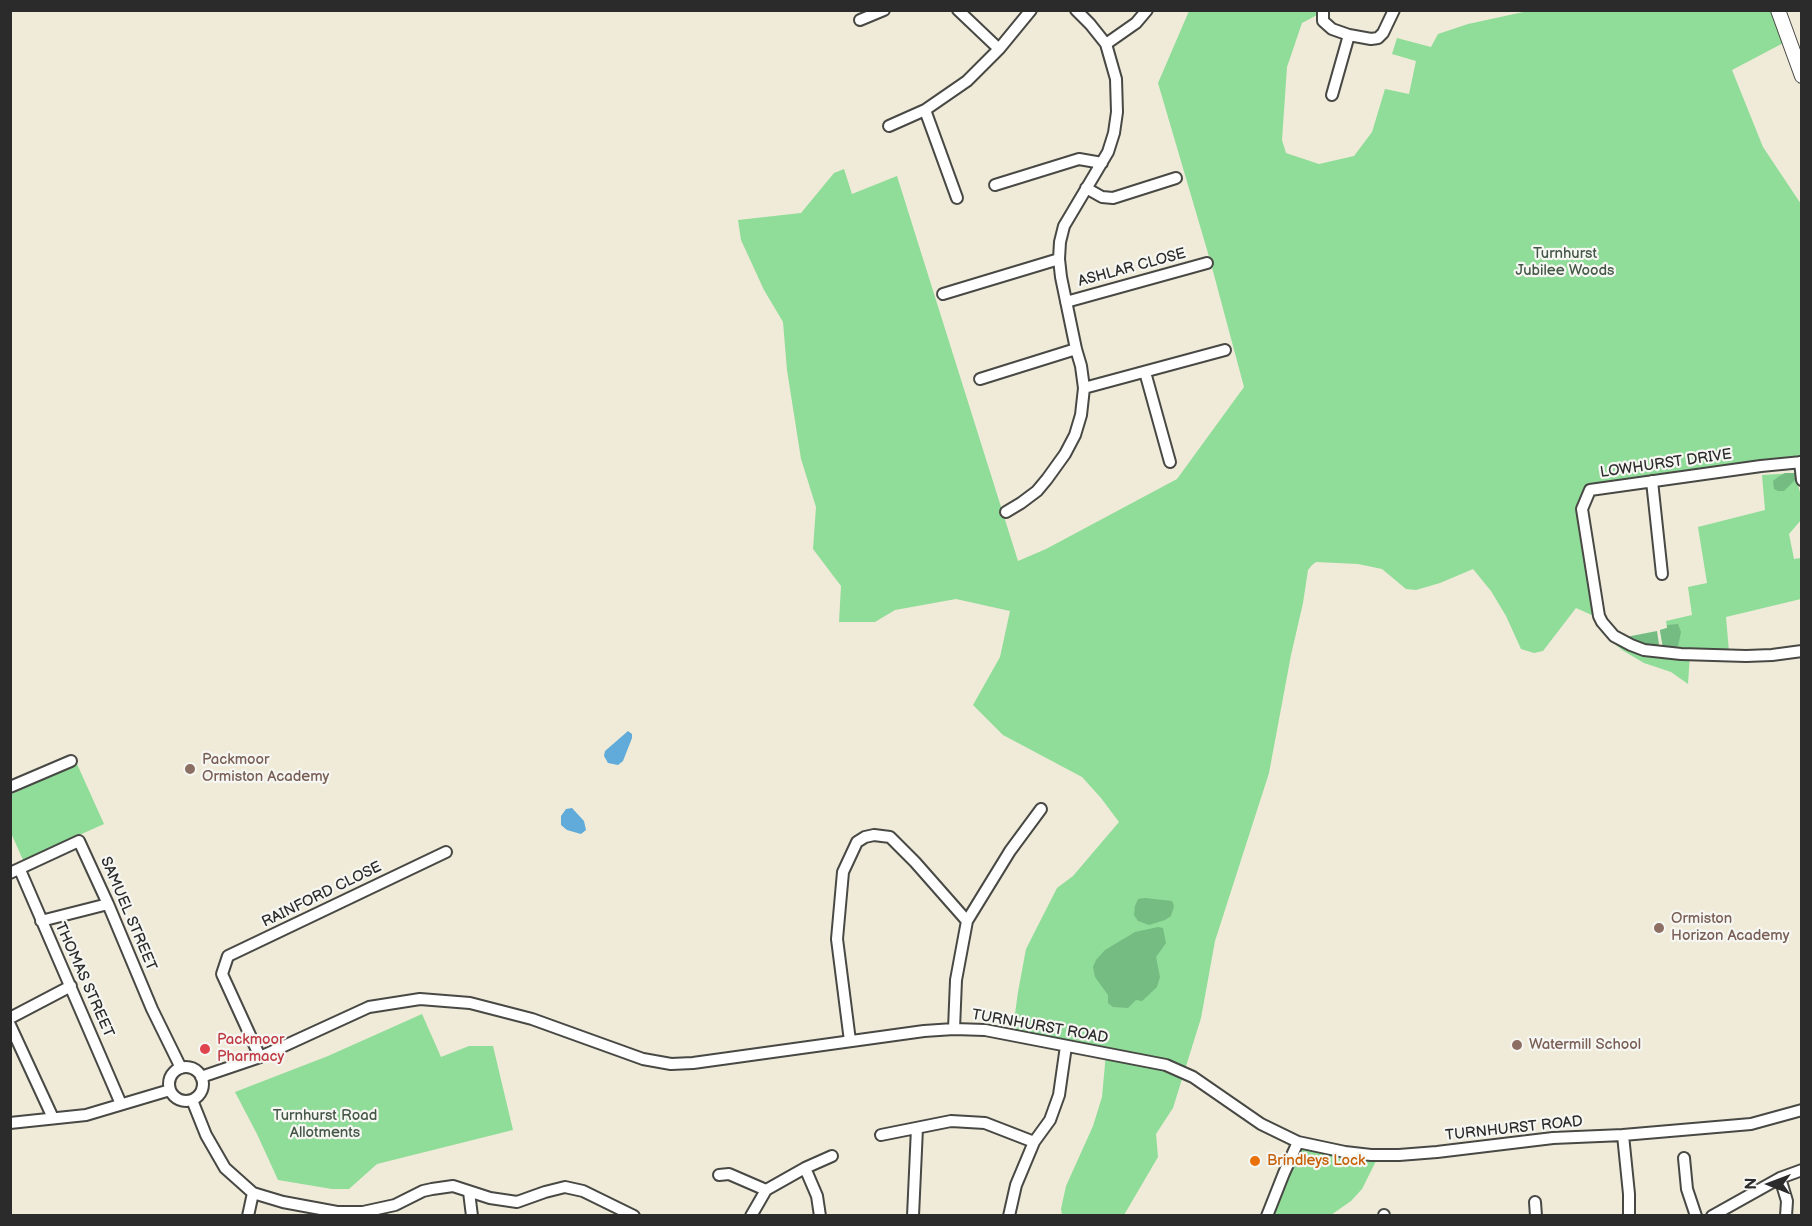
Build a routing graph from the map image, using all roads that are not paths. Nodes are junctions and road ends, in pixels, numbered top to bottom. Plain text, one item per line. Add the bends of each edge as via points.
1 (884, 10) edge
2 (958, 10) edge
3 (1030, 10) edge
4 (1076, 10) edge
5 (1147, 10) edge
6 (1323, 10) edge
7 (1394, 10) edge
8 (1778, 10) edge
9 (872, 29) dead end
10 (1349, 35) junction
11 (1106, 44) junction
12 (999, 49) junction
13 (1802, 76) edge
14 (1332, 95) dead end
15 (925, 110) junction
16 (888, 126) dead end
17 (1102, 163) junction
18 (1176, 178) dead end
19 (995, 185) dead end
20 (1086, 188) junction
21 (957, 198) dead end
22 (1059, 259) junction
23 (1207, 263) dead end
24 (943, 294) dead end
25 (1065, 302) junction
26 (1076, 349) junction
27 (1225, 350) dead end
28 (1146, 372) junction
29 (987, 381) dead end
30 (1084, 388) junction
31 (1170, 462) dead end
32 (1801, 462) edge
33 (1802, 480) edge
34 (1652, 481) junction
35 (1006, 512) dead end
36 (1662, 574) dead end
37 (1802, 651) edge
38 (72, 761) dead end
39 (10, 787) edge
40 (1041, 809) dead end
41 (446, 852) dead end
42 (13, 872) edge
43 (108, 904) junction
44 (41, 921) junction
45 (967, 921) junction
46 (71, 986) junction
47 (10, 1018) edge
48 (10, 1024) edge
49 (954, 1029) junction
50 (850, 1041) junction
51 (1066, 1046) junction
52 (260, 1057) junction
53 (181, 1068) junction
54 (201, 1077) junction
55 (170, 1090) junction
56 (192, 1100) junction
57 (121, 1104) junction
58 (1802, 1110) edge
59 (53, 1118) junction
60 (10, 1123) edge
61 (917, 1128) junction
62 (881, 1136) dead end
63 (1623, 1136) junction
64 (1034, 1142) junction
65 (1298, 1142) junction
66 (832, 1156) dead end
67 (1688, 1165) dead end
68 (805, 1168) junction
69 (1802, 1170) edge
70 (725, 1171) dead end
71 (1780, 1178) junction
72 (766, 1190) junction
73 (470, 1192) junction
74 (254, 1193) junction
75 (1535, 1202) dead end
76 (363, 1214) edge
77 (627, 1214) edge
78 (248, 1215) edge
79 (472, 1215) edge
80 (751, 1215) edge
81 (820, 1215) edge
82 (913, 1215) edge
83 (1009, 1215) edge
84 (1267, 1215) edge
85 (1536, 1215) edge
86 (1629, 1215) edge
87 (1696, 1215) edge
88 (1712, 1215) edge
89 (1786, 1215) edge

1 - 9 street via 864,19
2 - 12 street
3 - 12 street
4 - 11 street
5 - 11 street
6 - 10 street via 1327,26
7 - 10 street via 1378,38
8 - 13 main road
10 - 14 street
11 - 17 street via 1116,79 1118,112
12 - 15 street via 967,81
15 - 16 street
15 - 21 street
17 - 19 street via 1079,159 1010,176
17 - 20 street
18 - 20 street via 1157,179 1113,198
20 - 22 street via 1064,226
22 - 24 street
22 - 25 street
23 - 25 street, ASHLAR CLOSE
25 - 26 street
26 - 29 street
26 - 30 street
27 - 28 street
28 - 30 street
28 - 31 street via 1161,449
30 - 35 street via 1075,435 1065,454 1037,491
32 - 33 street
32 - 34 street, LOWHURST DRIVE
34 - 36 street
34 - 37 street, LOWHURST DRIVE via 1590,490 1582,509 1599,616 1614,636 1644,650 1681,654 1746,656
38 - 39 street
40 - 45 street
41 - 52 street, RAINFORD CLOSE via 228,956 222,974
42 - 43 street, SAMUEL STREET via 79,840
42 - 44 street, THOMAS STREET
43 - 44 street
43 - 53 street, SAMUEL STREET
44 - 46 street, THOMAS STREET
45 - 49 street via 956,981
45 - 50 street via 890,837 874,835 857,842 843,872 837,939
46 - 47 street
46 - 57 street, THOMAS STREET
48 - 59 street
49 - 50 street, TURNHURST ROAD
49 - 51 street, TURNHURST ROAD via 985,1030
50 - 52 street, TURNHURST ROAD via 671,1064 643,1059 532,1019 470,1003 420,999 369,1007
51 - 64 street via 1059,1095 1050,1120
51 - 65 street, TURNHURST ROAD via 1166,1065 1193,1077 1261,1124
52 - 54 street, TURNHURST ROAD
53 - 54 street via 194,1070
53 - 55 street via 170,1079
54 - 56 street via 200,1093
55 - 56 street via 178,1099
55 - 57 street
56 - 74 street via 225,1167
57 - 59 street
58 - 63 street, TURNHURST ROAD via 1751,1124
59 - 60 street
61 - 62 street
61 - 64 street via 951,1121 985,1123
61 - 82 street
63 - 65 street, TURNHURST ROAD via 1553,1138 1385,1155
63 - 86 street
64 - 83 street via 1016,1185
65 - 84 street
66 - 68 street
67 - 87 street via 1687,1190
68 - 72 street
68 - 81 street
69 - 71 street
70 - 72 street
71 - 88 street
71 - 89 street
72 - 80 street
73 - 76 street via 453,1186 432,1189
73 - 77 street via 517,1202 565,1187 583,1191
73 - 79 street
74 - 76 street via 283,1202
74 - 78 street
75 - 85 street

